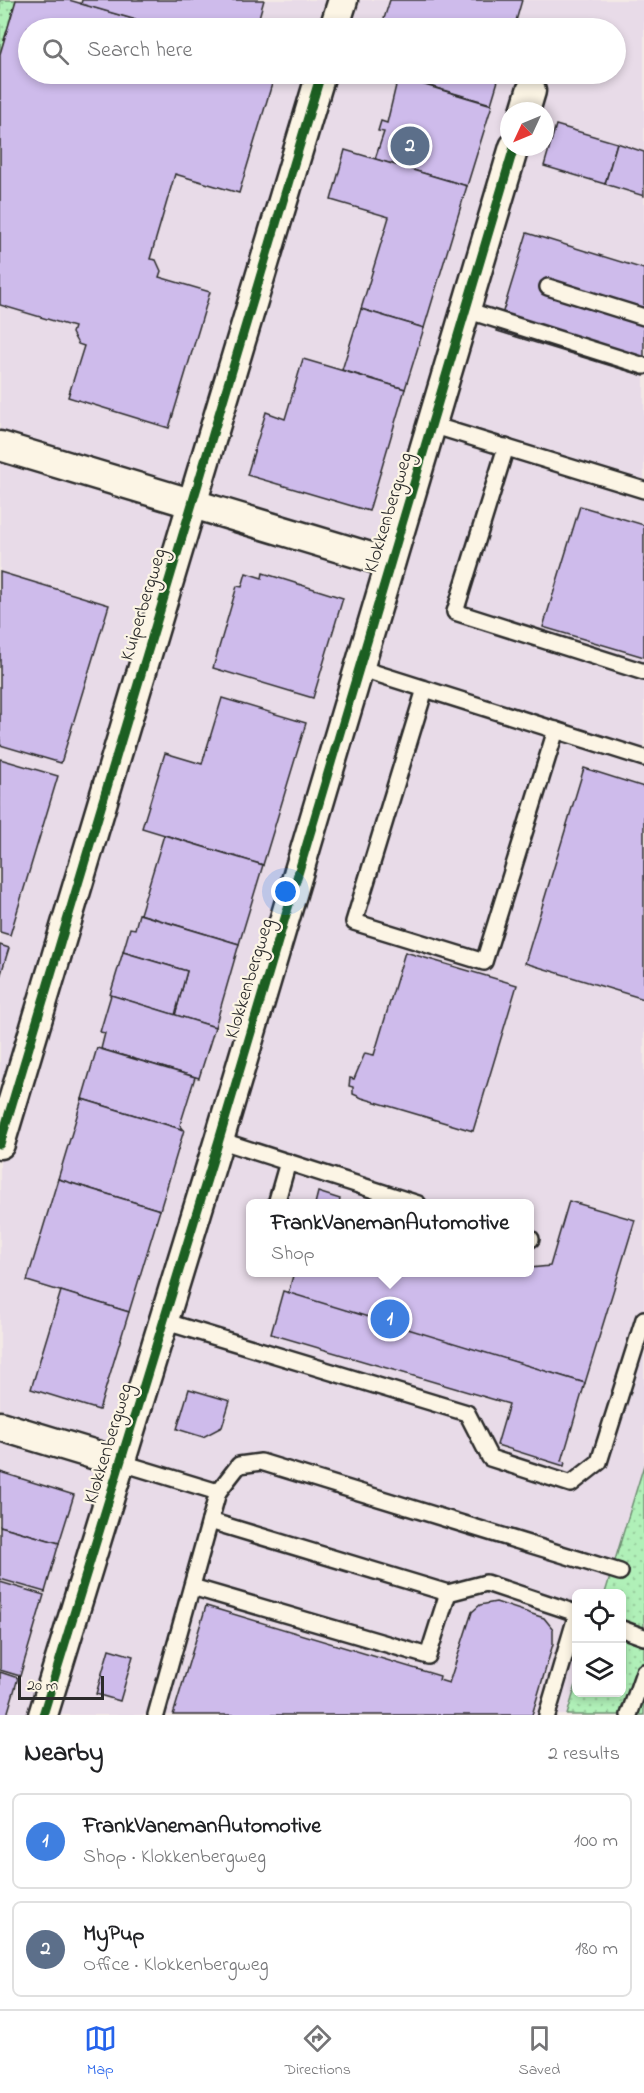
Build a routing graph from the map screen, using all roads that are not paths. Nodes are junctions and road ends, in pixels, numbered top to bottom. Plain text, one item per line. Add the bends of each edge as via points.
1 (343, 0) edge
2 (337, 18) edge
3 (318, 84) edge
4 (511, 156) edge
5 (548, 287) dead end
6 (466, 310) junction
7 (644, 317) edge
8 (644, 366) edge
9 (432, 425) junction
10 (0, 446) edge
11 (506, 447) junction
12 (644, 490) edge
13 (191, 503) junction
14 (390, 563) junction
15 (359, 668) junction
16 (644, 672) edge
17 (426, 689) junction
18 (556, 730) junction
19 (644, 758) edge
20 (219, 1140) junction
21 (0, 1144) edge
22 (288, 1162) junction
23 (277, 1199) edge
24 (405, 1199) edge
25 (644, 1319) edge
26 (163, 1321) junction
27 (0, 1426) edge
28 (119, 1462) junction
29 (218, 1492) junction
30 (210, 1521) junction
31 (620, 1572) dead end
32 (192, 1587) junction
33 (447, 1593) junction
34 (572, 1614) edge
35 (572, 1629) edge
36 (626, 1631) edge
37 (644, 1637) edge
38 (644, 1672) edge
39 (43, 1715) edge
40 (156, 1715) edge
41 (547, 1715) edge
42 (629, 1715) edge

1 - 2 street
3 - 13 street, Kuiperbergweg
4 - 6 street, Klokkenbergweg
5 - 7 lane
6 - 8 lane
6 - 9 street, Klokkenbergweg
9 - 11 lane
9 - 14 street, Klokkenbergweg
10 - 13 street, Klokkenbergweg
11 - 12 lane
11 - 16 lane via 455,612
13 - 14 street, Klokkenbergweg
13 - 21 street, Kuiperbergweg
14 - 15 street, Klokkenbergweg
15 - 17 lane
15 - 20 street, Klokkenbergweg
17 - 18 lane
17 - 18 lane via 354,921 484,962
18 - 19 lane
20 - 22 lane
20 - 26 street, Klokkenbergweg
22 - 23 lane
22 - 24 lane
25 - 26 lane via 599,1462 571,1484 490,1458 467,1413
26 - 28 street, Klokkenbergweg
27 - 28 street, Klokkenbergweg
28 - 29 lane
28 - 39 street, Klokkenbergweg
29 - 30 lane
29 - 31 lane via 239,1465 261,1462
30 - 32 lane
30 - 33 lane
32 - 33 lane via 428,1656
32 - 40 lane
33 - 34 lane via 486,1583
35 - 41 lane
36 - 37 lane
38 - 42 lane

